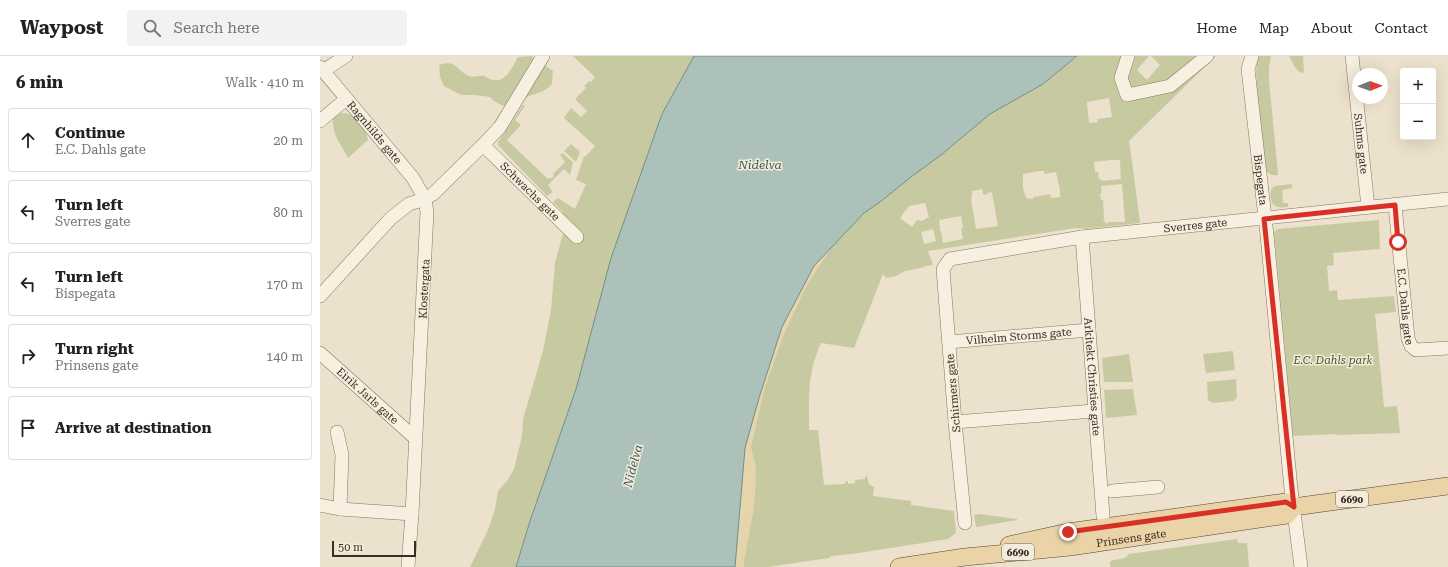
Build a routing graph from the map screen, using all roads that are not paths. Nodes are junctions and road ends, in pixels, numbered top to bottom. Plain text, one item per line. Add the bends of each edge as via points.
1 (346, 56) edge
2 (543, 56) edge
3 (1128, 56) edge
4 (1207, 56) edge
5 (1252, 56) edge
6 (1352, 56) edge
7 (321, 69) edge
8 (346, 99) junction
9 (320, 122) edge
10 (484, 145) junction
11 (425, 199) junction
12 (1448, 199) edge
13 (1395, 205) junction
14 (1368, 207) junction
15 (1264, 219) junction
16 (577, 237) dead end
17 (1082, 237) junction
18 (946, 264) joint
19 (320, 296) edge
20 (1089, 330) junction
21 (949, 342) junction
22 (1448, 348) edge
23 (320, 353) edge
24 (1094, 411) junction
25 (955, 422) junction
26 (337, 432) dead end
27 (415, 438) junction
28 (1448, 486) edge
29 (1158, 487) dead end
30 (1112, 491) dead end
31 (320, 505) edge
32 (1294, 507) junction
33 (340, 509) junction
34 (412, 514) junction
35 (1103, 516) dead end
36 (965, 524) dead end
37 (408, 567) edge
38 (899, 567) edge
39 (1301, 567) edge

1 - 7 street
2 - 10 street via 500,126
3 - 4 street via 1121,78 1127,95 1170,86
5 - 15 street, Bispegata via 1248,69
6 - 14 street, Suhms gate
7 - 8 street, Ragnhilds gate
8 - 9 street
8 - 11 street, Ragnhilds gate via 412,178
10 - 11 street
10 - 16 street, Schwachs gate
11 - 19 street via 409,204 391,218
11 - 27 street, Klostergata via 427,228
12 - 13 street, Sverres gate
13 - 14 street, Sverres gate
13 - 22 street, E.C. Dahls gate via 1408,338 1416,350
14 - 15 street, Sverres gate
15 - 17 street, Sverres gate
15 - 32 street, Bispegata
17 - 18 street, Sverres gate via 950,259
17 - 20 street, Arkitekt Christies gate
18 - 21 street, Schirmers gate via 943,269
20 - 21 street, Vilhelm Storms gate
20 - 24 street, Arkitekt Christies gate
21 - 25 street, Schirmers gate
23 - 27 street, Eirik Jarls gate
24 - 25 street
24 - 35 street, Arkitekt Christies gate
25 - 36 street, Schirmers gate
26 - 33 street via 342,455
27 - 34 street, Klostergata
28 - 32 main road, Prinsens gate / 6690
29 - 30 street via 1136,484
31 - 33 street
32 - 38 main road, Prinsens gate / 6690 via 1286,502 1075,531 965,557
32 - 39 street, Bispegata
33 - 34 street
34 - 37 street, Klostergata

